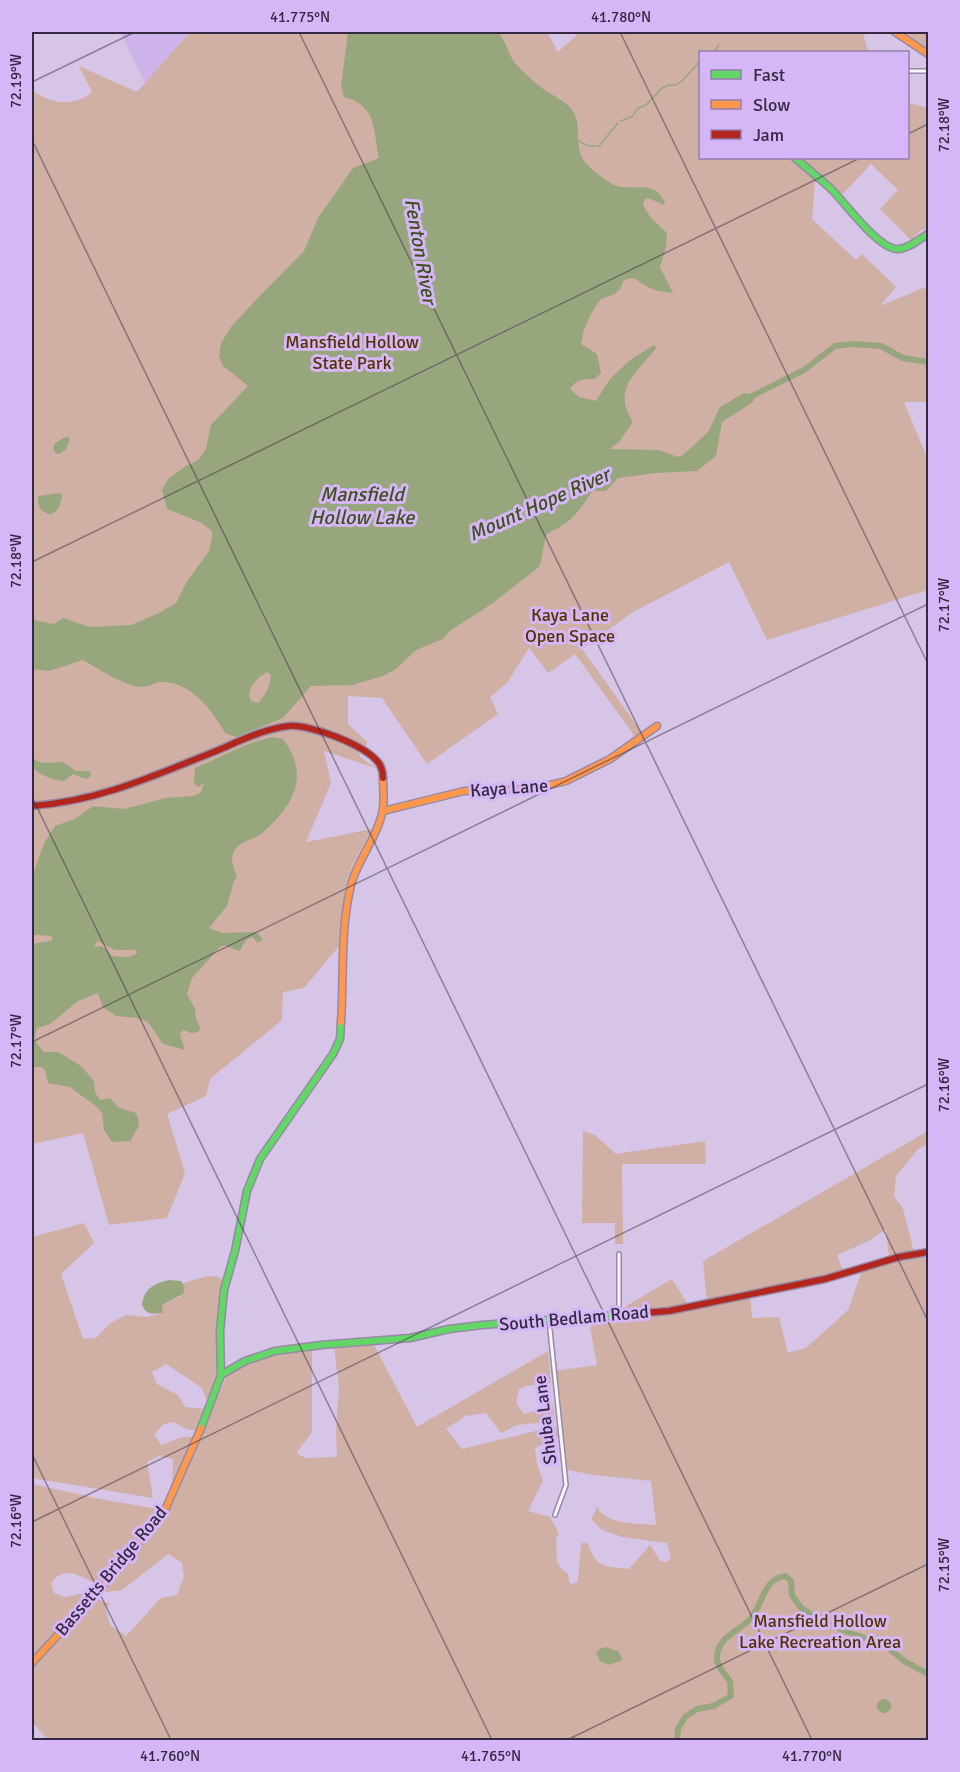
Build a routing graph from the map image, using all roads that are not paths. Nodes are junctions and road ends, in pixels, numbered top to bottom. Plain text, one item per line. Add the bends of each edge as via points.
1 (895, 32) edge
2 (928, 54) edge
3 (909, 71) edge
4 (928, 71) edge
5 (796, 159) edge
6 (928, 234) edge
7 (657, 726) dead end
8 (32, 806) edge
9 (383, 811) junction
10 (928, 1252) edge
11 (619, 1254) dead end
12 (619, 1314) junction
13 (549, 1320) junction
14 (221, 1375) junction
15 (555, 1515) dead end
16 (33, 1662) edge

1 - 2 street
3 - 4 street
5 - 6 street via 886,244 903,248
7 - 9 street, Kaya Lane via 596,767 553,786 464,791
8 - 9 street, Bassetts Bridge Road via 119,790 228,746 298,725 313,728 378,762 383,772
9 - 14 street, Bassetts Bridge Road via 350,886 340,1039 260,1159 247,1191 224,1290
10 - 12 street, South Bedlam Road via 825,1280 697,1306
11 - 12 street
12 - 13 street, South Bedlam Road
13 - 14 street, South Bedlam Road via 275,1351 245,1361
13 - 15 street, Shuba Lane via 566,1485
14 - 16 street, Bassetts Bridge Road via 165,1510

